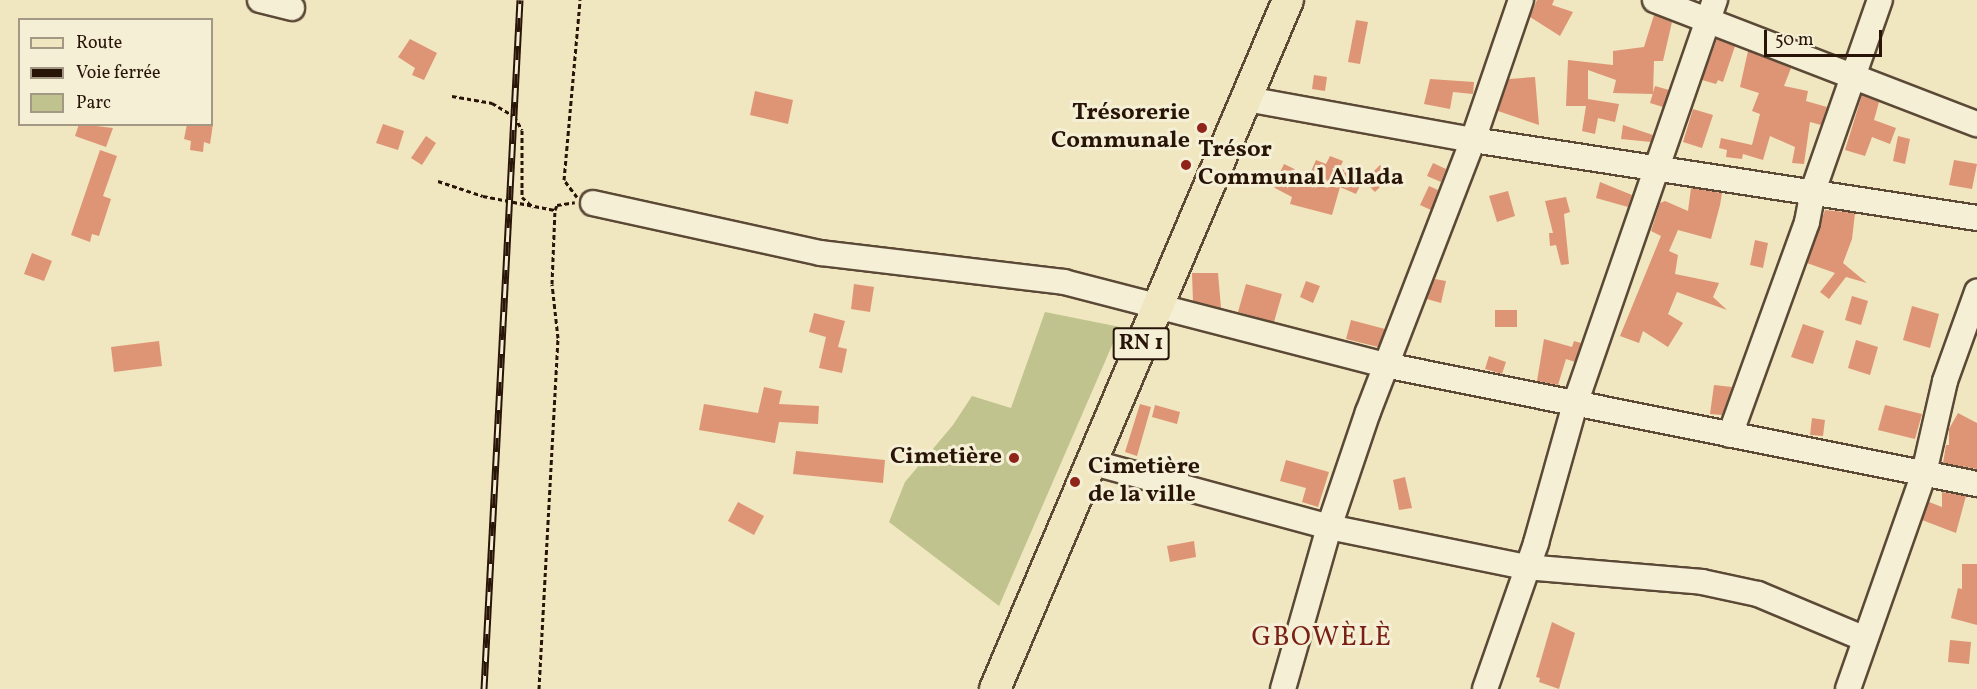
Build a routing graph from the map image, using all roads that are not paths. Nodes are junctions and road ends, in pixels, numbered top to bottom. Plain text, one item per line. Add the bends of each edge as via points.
1 (260, 0) edge
2 (1288, 0) edge
3 (1521, 0) edge
4 (1655, 0) edge
5 (1880, 0) edge
6 (292, 8) dead end
7 (1711, 11) edge
8 (1856, 75) junction
9 (1246, 99) junction
10 (1977, 124) edge
11 (1473, 140) junction
12 (1657, 166) junction
13 (1813, 191) junction
14 (593, 203) dead end
15 (1977, 218) edge
16 (1977, 292) edge
17 (1155, 308) junction
18 (1385, 365) junction
19 (1575, 404) junction
20 (1730, 435) junction
21 (1094, 463) junction
22 (1923, 473) junction
23 (1977, 484) edge
24 (1329, 526) junction
25 (1525, 567) junction
26 (1865, 639) junction
27 (995, 689) edge
28 (1283, 689) edge
29 (1485, 689) edge
30 (1848, 689) edge

1 - 6 street
2 - 9 main road, RN 1
3 - 11 street
4 - 7 street
5 - 8 street
7 - 8 street
7 - 12 street
8 - 10 street
8 - 13 street
9 - 11 street
9 - 17 main road, RN 1
11 - 12 street
11 - 18 street
12 - 13 street
12 - 19 street
13 - 15 street
13 - 20 street via 1807,222
14 - 17 street via 821,254 1064,282
16 - 22 street via 1946,381
17 - 18 street
17 - 21 main road, RN 1
18 - 19 street
18 - 24 street
19 - 20 street
19 - 25 street via 1536,543
20 - 22 street
21 - 24 street
21 - 27 main road, RN 1
22 - 23 street
22 - 26 street
24 - 25 street
24 - 28 street
25 - 26 street via 1702,582 1758,594
25 - 29 street
26 - 30 street

